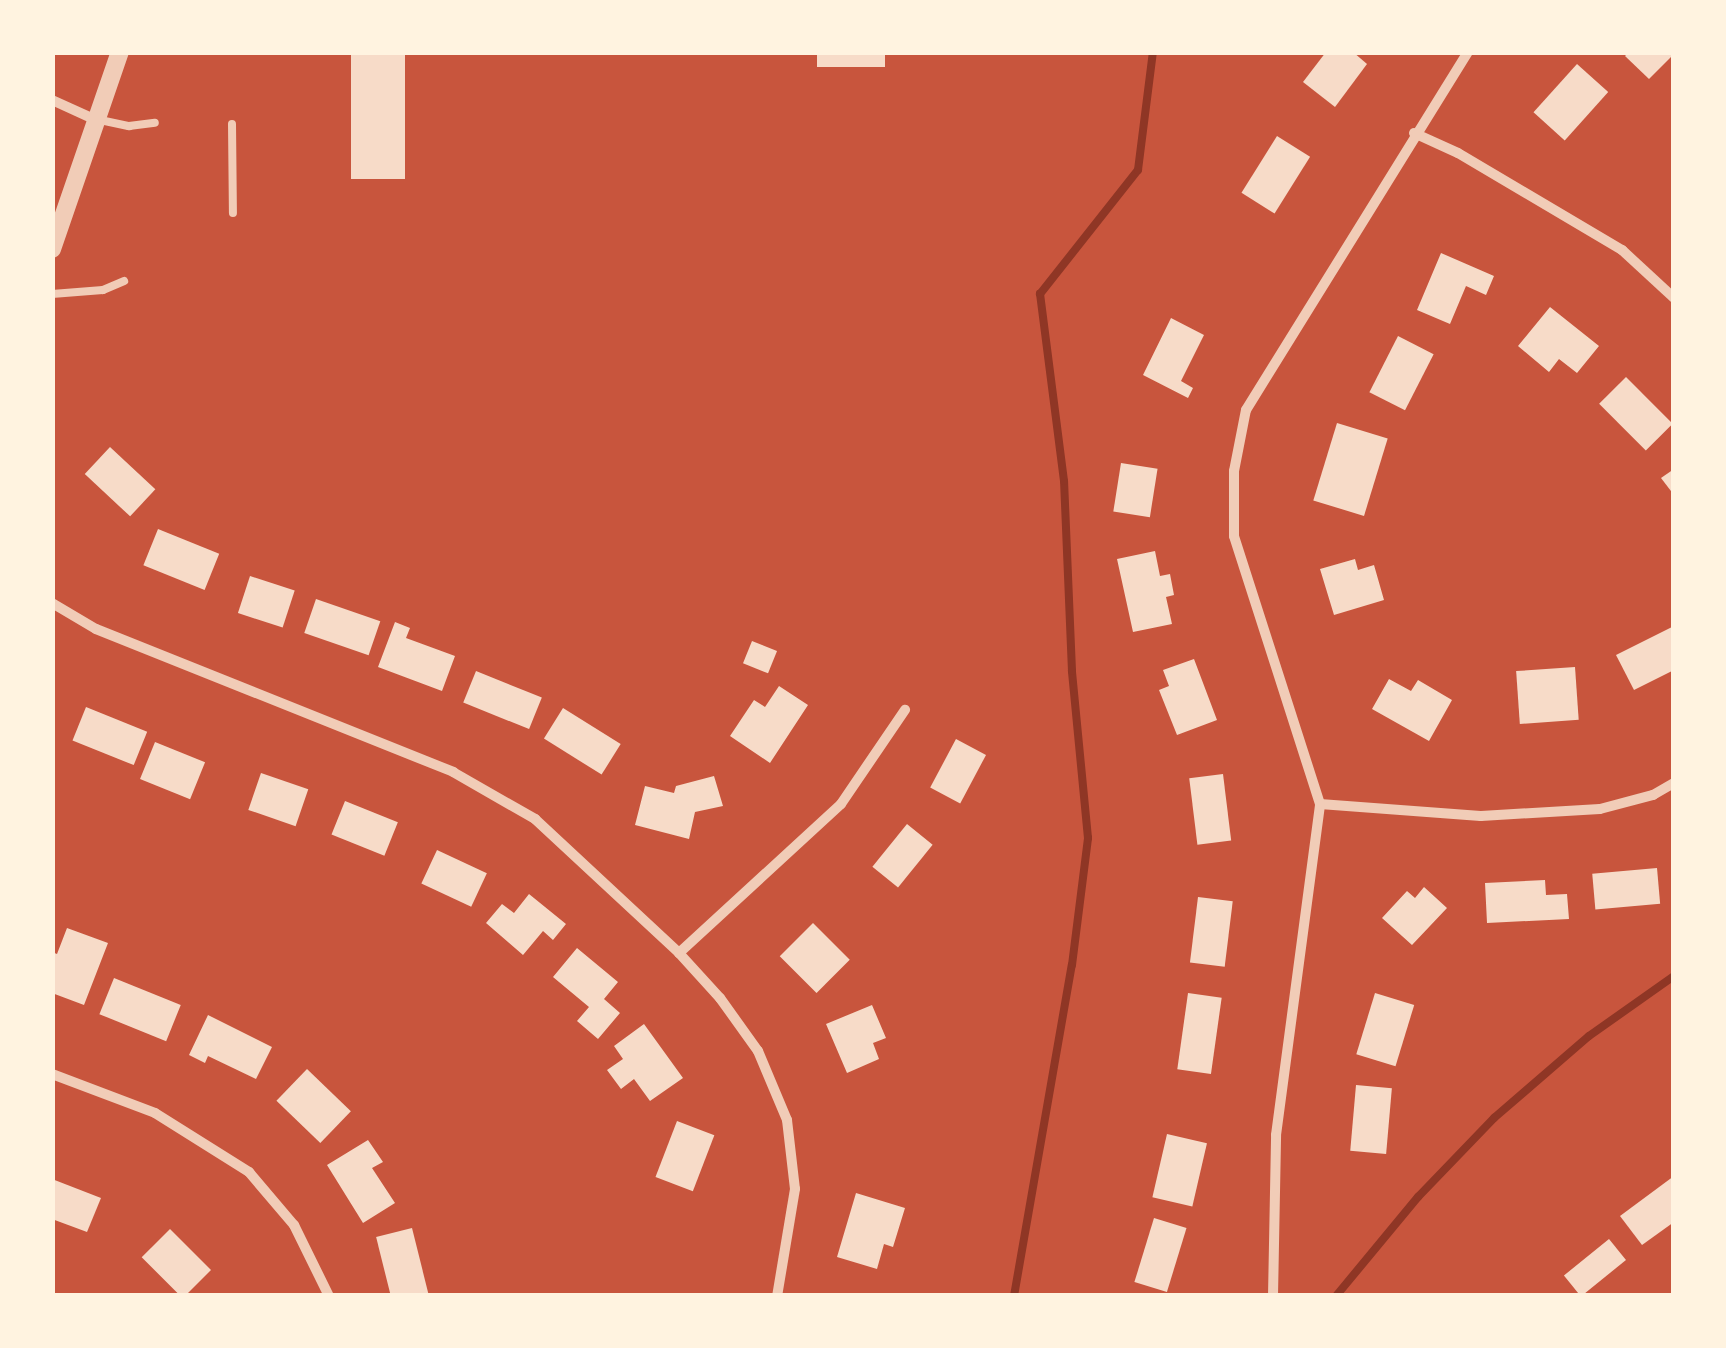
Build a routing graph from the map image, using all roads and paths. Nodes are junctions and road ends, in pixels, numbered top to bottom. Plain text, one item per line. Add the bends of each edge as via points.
1 (120, 52) edge
2 (1468, 52) edge
3 (52, 100) edge
4 (96, 120) junction
5 (154, 123) dead end
6 (232, 124) dead end
7 (1414, 133) junction
8 (233, 214) dead end
9 (52, 249) edge
10 (124, 281) dead end
11 (52, 294) edge
12 (1674, 298) edge
13 (52, 603) edge
14 (905, 710) dead end
15 (1674, 783) edge
16 (1320, 804) junction
17 (679, 953) junction
18 (52, 1074) edge
19 (329, 1296) edge
20 (776, 1296) edge
21 (1273, 1296) edge

1 - 4 street
2 - 7 street
3 - 4 street
4 - 5 lane
4 - 9 street
6 - 8 lane
7 - 12 street via 1622,250
7 - 16 street via 1246,410 1234,471 1234,536
10 - 11 lane via 103,290
13 - 17 street via 96,629 453,772 535,819
14 - 17 street via 841,804
15 - 16 street via 1600,809 1481,816
16 - 21 street via 1276,1135
17 - 20 street via 758,1051 787,1120 795,1189
18 - 19 street via 154,1114 249,1172 294,1224

